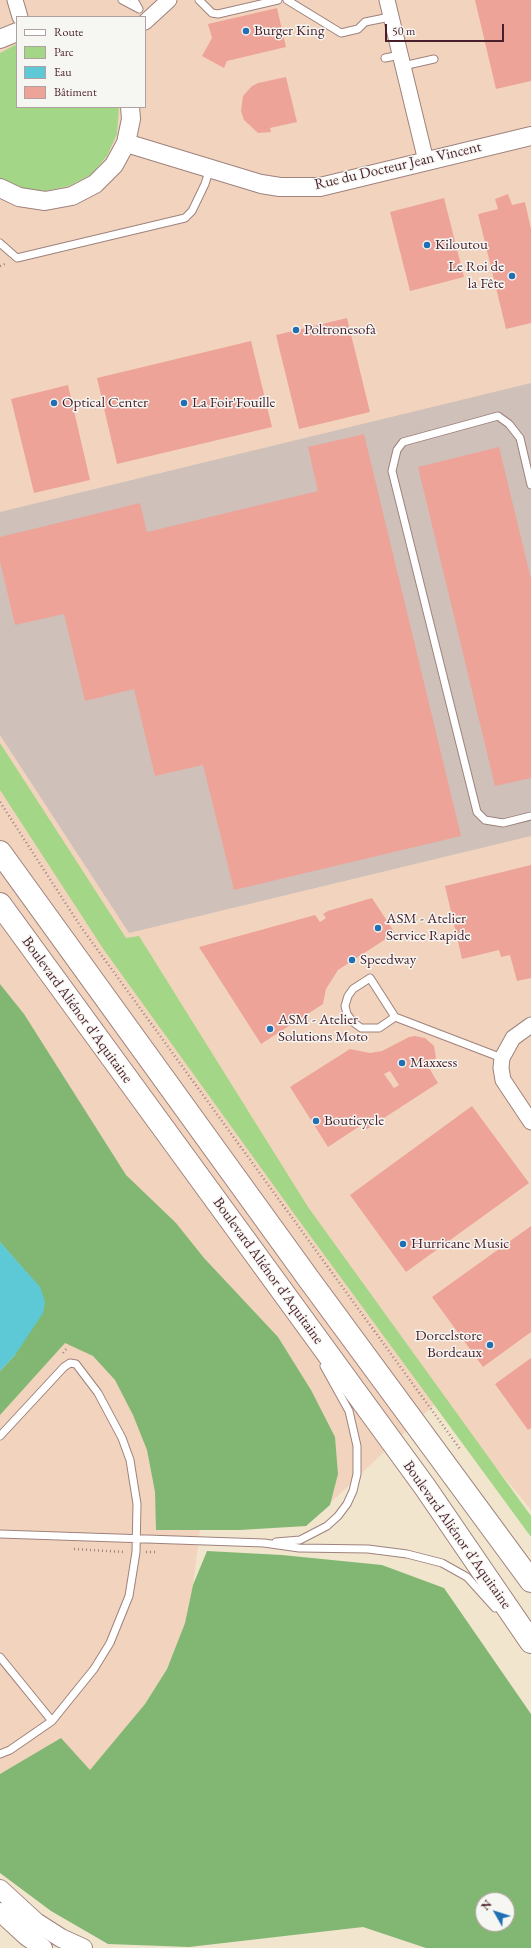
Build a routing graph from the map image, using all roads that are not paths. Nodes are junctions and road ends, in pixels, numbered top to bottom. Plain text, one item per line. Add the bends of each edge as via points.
1 (15, 0) edge
2 (122, 0) edge
3 (134, 0) edge
4 (169, 0) edge
5 (199, 0) edge
6 (278, 0) edge
7 (287, 0) edge
8 (387, 0) edge
9 (20, 16) edge
10 (143, 16) edge
11 (143, 16) edge
12 (145, 16) edge
13 (390, 17) junction
14 (16, 32) edge
15 (0, 39) edge
16 (434, 59) dead end
17 (396, 60) junction
18 (130, 108) edge
19 (531, 136) edge
20 (126, 143) junction
21 (426, 161) junction
22 (210, 168) junction
23 (0, 188) edge
24 (0, 243) edge
25 (531, 484) edge
26 (531, 816) edge
27 (0, 852) edge
28 (0, 904) edge
29 (395, 1017) junction
30 (531, 1025) edge
31 (502, 1058) junction
32 (531, 1122) edge
33 (286, 1295) junction
34 (0, 1436) edge
35 (0, 1534) edge
36 (136, 1539) junction
37 (264, 1543) junction
38 (531, 1581) edge
39 (501, 1615) dead end
40 (523, 1638) edge
41 (531, 1651) edge
42 (0, 1657) edge
43 (52, 1721) junction
44 (0, 1754) edge
45 (0, 1889) edge
46 (0, 1912) edge
47 (43, 1948) edge
48 (82, 1948) edge

1 - 9 street
2 - 10 lane
3 - 11 lane
4 - 12 street
5 - 6 lane via 212,13 218,14
7 - 13 lane via 341,33 358,29 365,22
8 - 13 street
13 - 17 street
14 - 15 street
16 - 17 lane
17 - 21 street
18 - 20 street via 131,119
19 - 21 street, Rue du Docteur Jean Vincent
20 - 22 street, Rue du Docteur Jean Vincent
20 - 23 street via 114,165 105,175 95,184 72,196 45,201 19,197
21 - 22 street, Rue du Docteur Jean Vincent via 320,187 267,185
22 - 24 lane via 192,211 185,218 17,258
25 - 26 lane via 520,438 509,424 498,416 403,442 397,450 392,471 477,812 485,820 504,823
27 - 38 highway, Boulevard Aliénor d'Aquitaine
28 - 33 highway, Boulevard Aliénor d'Aquitaine
29 - 29 lane via 370,978 353,989 348,996 345,1006 347,1014 352,1022 361,1028 379,1028
29 - 31 lane
30 - 31 street via 513,1038
31 - 32 street via 503,1080
33 - 37 lane via 349,1411 357,1446 358,1474 347,1504 338,1516 300,1540
33 - 40 highway, Boulevard Aliénor d'Aquitaine via 425,1487
34 - 36 lane via 64,1366 76,1364 98,1393 111,1416 130,1460 137,1504
35 - 36 lane
36 - 37 lane
36 - 43 lane via 129,1596 110,1644 90,1675
37 - 39 lane via 299,1548 368,1549 407,1554 442,1563 467,1577
40 - 41 lane
42 - 43 lane
43 - 44 lane
45 - 48 street via 36,1922
46 - 47 street

